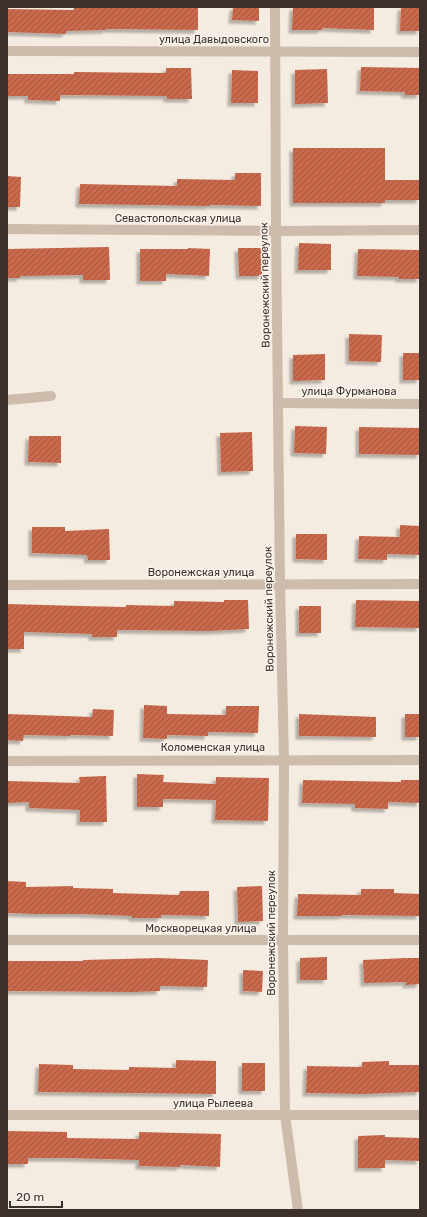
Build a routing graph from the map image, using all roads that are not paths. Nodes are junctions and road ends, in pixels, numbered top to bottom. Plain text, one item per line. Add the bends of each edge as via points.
1 (275, 7) edge
2 (7, 51) edge
3 (275, 51) junction
4 (420, 52) edge
5 (7, 229) edge
6 (420, 230) edge
7 (276, 231) junction
8 (52, 396) dead end
9 (7, 400) edge
10 (278, 403) junction
11 (420, 404) edge
12 (280, 584) junction
13 (420, 584) edge
14 (7, 585) edge
15 (284, 759) junction
16 (7, 760) edge
17 (420, 760) edge
18 (7, 940) edge
19 (283, 940) junction
20 (420, 940) edge
21 (7, 1115) edge
22 (285, 1115) junction
23 (420, 1115) edge
24 (298, 1210) edge

1 - 3 street, Воронежский переулок
2 - 3 street, улица Давыдовского
3 - 4 street, улица Давыдовского
3 - 7 street, Воронежский переулок
5 - 7 street, Севастопольская улица
6 - 7 street, Севастопольская улица
7 - 10 street, Воронежский переулок
8 - 9 street
10 - 11 street, улица Фурманова
10 - 12 street, Воронежский переулок
12 - 13 street, Воронежская улица
12 - 14 street, Воронежская улица
12 - 15 street, Воронежский переулок
15 - 16 street, Коломенская улица
15 - 17 street, Коломенская улица
15 - 19 street, Воронежский переулок
18 - 19 street, Москворецкая улица
19 - 20 street, Москворецкая улица
19 - 22 street, Воронежский переулок
21 - 22 street, улица Рылеева
22 - 23 street, улица Рылеева
22 - 24 street, Воронежский переулок

